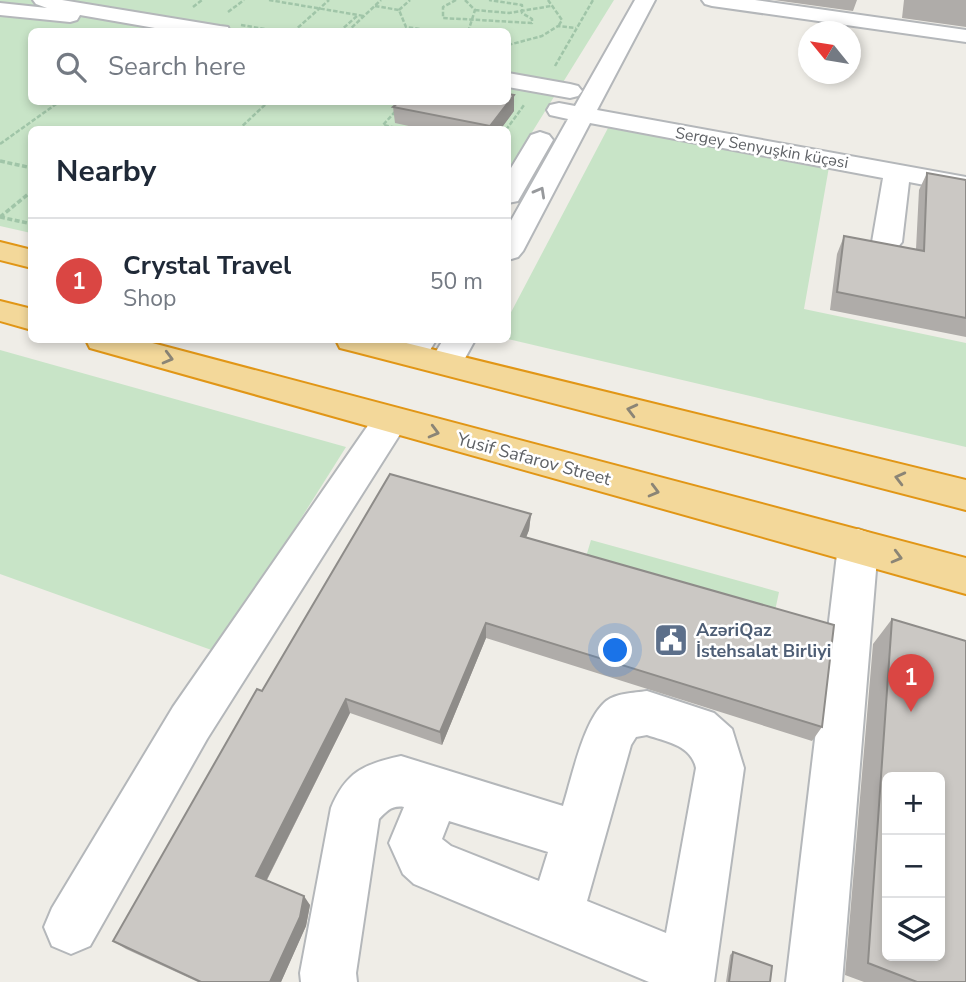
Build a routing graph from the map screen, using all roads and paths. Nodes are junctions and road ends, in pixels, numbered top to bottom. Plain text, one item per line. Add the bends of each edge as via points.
1 (4, 0) edge
2 (43, 0) edge
3 (269, 0) edge
4 (306, 0) edge
5 (329, 0) edge
6 (381, 0) edge
7 (410, 0) edge
8 (456, 0) edge
9 (465, 0) edge
10 (489, 0) edge
11 (548, 0) edge
12 (593, 0) edge
13 (623, 0) edge
14 (645, 0) edge
15 (712, 0) edge
16 (285, 1) edge
17 (0, 3) edge
18 (300, 5) junction
19 (375, 6) junction
20 (551, 6) junction
21 (0, 9) edge
22 (319, 9) junction
23 (399, 10) junction
24 (475, 10) junction
25 (522, 10) junction
26 (358, 15) junction
27 (364, 16) junction
28 (470, 21) junction
29 (558, 26) junction
30 (142, 28) edge
31 (195, 28) edge
32 (298, 28) edge
33 (343, 28) edge
34 (352, 28) edge
35 (411, 28) edge
36 (469, 28) edge
37 (576, 28) junction
38 (966, 36) edge
39 (511, 44) edge
40 (550, 75) dead end
41 (511, 81) edge
42 (516, 97) edge
43 (569, 104) junction
44 (55, 105) edge
45 (265, 105) edge
46 (401, 105) edge
47 (242, 126) edge
48 (388, 126) edge
49 (507, 126) edge
50 (0, 144) edge
51 (0, 161) edge
52 (28, 167) edge
53 (897, 172) junction
54 (966, 185) edge
55 (511, 191) edge
56 (28, 194) edge
57 (0, 217) edge
58 (28, 223) edge
59 (887, 242) edge
60 (511, 244) edge
61 (0, 251) edge
62 (28, 258) edge
63 (0, 311) edge
64 (28, 319) edge
65 (113, 343) edge
66 (379, 343) edge
67 (434, 349) edge
68 (391, 420) junction
69 (966, 495) edge
70 (858, 546) junction
71 (966, 576) edge
72 (435, 792) junction
73 (581, 837) junction
74 (555, 916) junction
75 (71, 927) dead end
76 (687, 976) edge
77 (329, 982) edge
78 (814, 982) edge

1 - 17 street
2 - 31 street
3 - 16 path
4 - 18 path
5 - 22 path
6 - 19 path
7 - 23 path
8 - 28 path via 443,7 443,18
9 - 24 path
10 - 25 path via 522,5
11 - 20 path
12 - 37 path
13 - 43 street
14 - 43 street
15 - 38 street
16 - 18 path
18 - 22 path
19 - 23 path
19 - 27 path
20 - 25 path
20 - 29 path via 562,20
21 - 30 street via 58,13
22 - 26 path
22 - 32 path
23 - 35 path via 406,27
24 - 25 path
24 - 28 path
25 - 28 path via 532,23 513,27
26 - 27 path
26 - 33 path
27 - 34 path
28 - 36 path
29 - 37 path
29 - 39 path via 542,36
37 - 40 path
41 - 43 street
42 - 43 street
42 - 49 path
43 - 53 street, Sergey Senyuşkin küçəsi
43 - 55 street
60 -> 43 street
44 - 50 path
45 - 47 path
46 - 48 path via 383,125
51 - 52 path
53 - 54 street, Sergey Senyuşkin küçəsi
53 - 59 street
56 - 57 path
57 - 58 path
61 - 62 highway
63 - 64 highway
65 -> 68 highway, Yusif Safarov Street
66 - 67 highway
69 -> 67 highway
68 -> 70 highway, Yusif Safarov Street
68 - 75 street via 190,723
70 -> 71 highway, Yusif Safarov Street
70 - 78 street
72 - 73 street
72 - 74 street via 415,843 421,856
72 - 77 street via 401,781 376,786 356,808
73 - 74 street
73 - 76 street via 610,735 622,717 648,713 697,729 715,746 720,768
74 - 76 street

